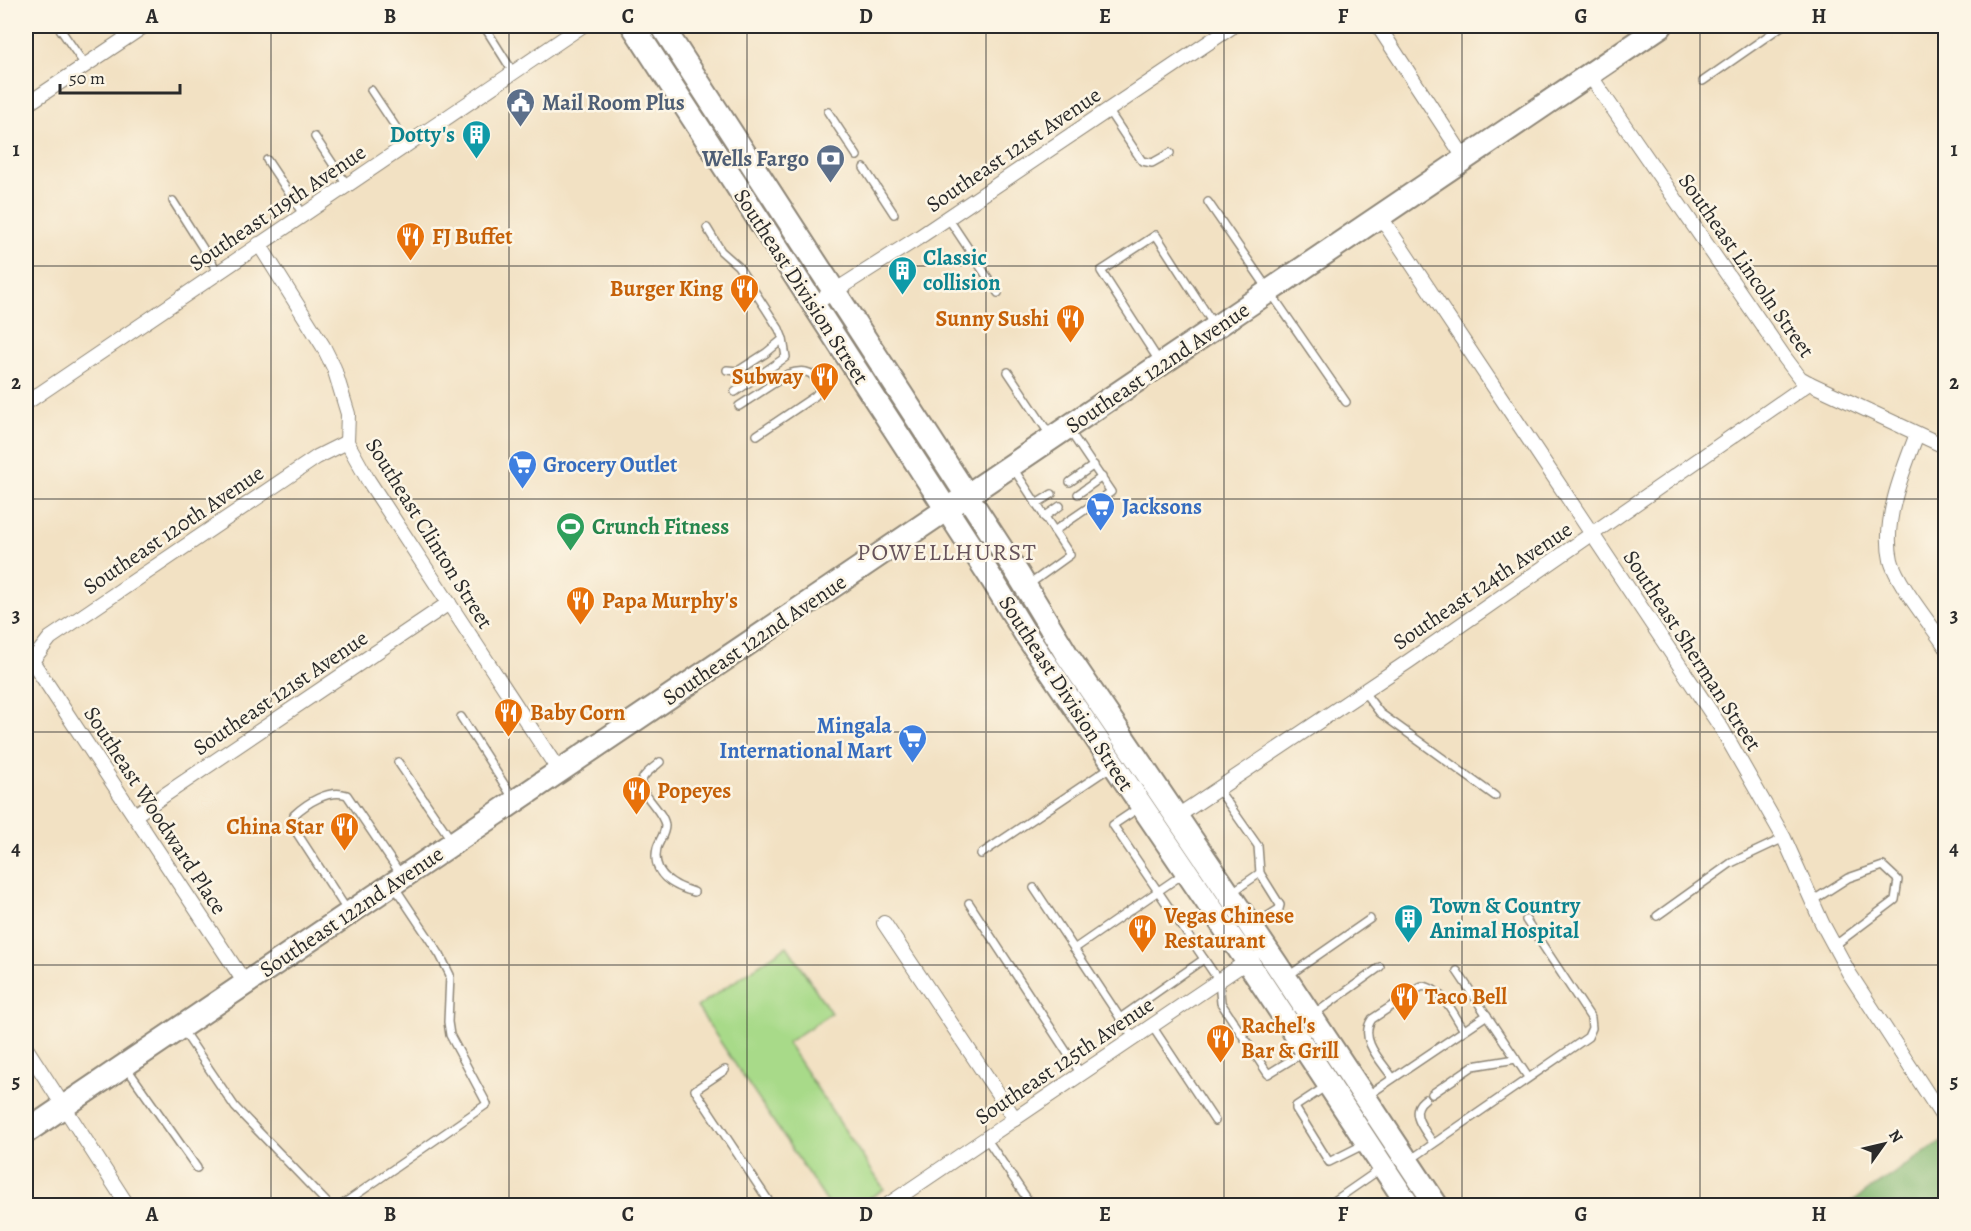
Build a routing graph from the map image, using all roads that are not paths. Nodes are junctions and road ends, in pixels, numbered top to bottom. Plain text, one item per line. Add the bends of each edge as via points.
1 (58, 26) edge
2 (144, 26) edge
3 (484, 26) edge
4 (582, 26) edge
5 (633, 26) edge
6 (662, 26) edge
7 (1233, 26) edge
8 (1378, 26) edge
9 (1660, 26) edge
10 (1782, 26) edge
11 (85, 65) junction
12 (513, 72) junction
13 (1589, 74) junction
14 (1703, 81) dead end
15 (371, 90) dead end
16 (26, 105) edge
17 (1108, 110) junction
18 (828, 112) dead end
19 (315, 137) dead end
20 (407, 144) junction
21 (1170, 153) dead end
22 (857, 156) dead end
23 (1465, 159) junction
24 (267, 160) dead end
25 (864, 168) dead end
26 (347, 184) junction
27 (173, 201) dead end
28 (1208, 202) dead end
29 (894, 213) dead end
30 (303, 214) junction
31 (1380, 216) junction
32 (948, 218) junction
33 (706, 228) dead end
34 (259, 244) junction
35 (218, 272) junction
36 (835, 290) junction
37 (1269, 291) junction
38 (998, 293) dead end
39 (814, 304) junction
40 (1216, 327) junction
41 (783, 339) junction
42 (1161, 364) junction
43 (728, 370) dead end
44 (1008, 372) dead end
45 (1809, 384) junction
46 (735, 392) dead end
47 (1346, 402) dead end
48 (26, 403) edge
49 (739, 406) dead end
50 (1060, 433) junction
51 (1917, 434) junction
52 (757, 435) dead end
53 (347, 442) junction
54 (1946, 447) edge
55 (1012, 465) junction
56 (1094, 465) junction
57 (1102, 477) junction
58 (1070, 482) dead end
59 (1052, 494) dead end
60 (1078, 494) dead end
61 (966, 495) junction
62 (1036, 504) junction
63 (1060, 506) dead end
64 (946, 508) junction
65 (1044, 517) junction
66 (1054, 531) junction
67 (1593, 535) junction
68 (1025, 587) junction
69 (449, 603) junction
70 (1946, 647) edge
71 (32, 661) joint
72 (1364, 692) junction
73 (461, 717) dead end
74 (398, 762) dead end
75 (660, 762) dead end
76 (1114, 764) junction
77 (559, 771) junction
78 (1218, 789) junction
79 (1495, 796) dead end
80 (516, 802) junction
81 (1142, 806) junction
82 (135, 815) junction
83 (1176, 817) junction
84 (1784, 838) junction
85 (453, 843) junction
86 (981, 854) dead end
87 (1186, 872) junction
88 (1260, 873) junction
89 (398, 880) junction
90 (1034, 888) dead end
91 (1158, 891) junction
92 (694, 892) dead end
93 (1229, 894) junction
94 (1812, 901) junction
95 (969, 903) dead end
96 (349, 913) junction
97 (1657, 916) dead end
98 (1370, 919) dead end
99 (1526, 920) dead end
100 (884, 922) dead end
101 (1252, 927) junction
102 (1834, 946) junction
103 (1266, 948) junction
104 (1074, 949) junction
105 (1204, 959) junction
106 (1247, 961) junction
107 (1380, 967) dead end
108 (1457, 971) dead end
109 (1285, 978) junction
110 (1219, 981) junction
111 (245, 983) junction
112 (1487, 1015) junction
113 (1311, 1017) junction
114 (1120, 1018) junction
115 (1152, 1026) junction
116 (180, 1027) junction
117 (1464, 1030) junction
118 (1134, 1039) junction
119 (26, 1048) edge
120 (1306, 1051) junction
121 (1516, 1059) junction
122 (124, 1064) junction
123 (725, 1070) dead end
124 (1081, 1074) junction
125 (1528, 1077) junction
126 (1393, 1078) junction
127 (1329, 1084) junction
128 (1432, 1094) dead end
129 (1365, 1097) junction
130 (1425, 1099) dead end
131 (62, 1107) junction
132 (1015, 1119) junction
133 (1215, 1121) dead end
134 (1946, 1122) edge
135 (26, 1132) edge
136 (986, 1138) junction
137 (1367, 1143) junction
138 (1434, 1143) junction
139 (1408, 1162) junction
140 (1383, 1167) junction
141 (197, 1168) dead end
142 (887, 1205) edge
143 (128, 1206) edge
144 (330, 1206) edge
145 (340, 1206) edge
146 (772, 1206) edge
147 (1032, 1206) edge
148 (1327, 1206) edge
149 (1409, 1206) edge
150 (1437, 1206) edge

1 - 11 lane
2 - 11 street
3 - 12 lane
4 - 12 street, Southeast 119th Avenue
5 - 39 main road, Southeast Division Street
6 - 36 main road, Southeast Division Street
7 - 17 street, Southeast 121st Avenue
8 - 23 street
9 - 13 main road, Southeast 122nd Avenue
10 - 14 lane
11 - 16 street
12 - 20 street, Southeast 119th Avenue
13 - 23 main road, Southeast 122nd Avenue
13 - 45 street, Southeast Lincoln Street via 1785,358
15 - 20 lane
17 - 21 lane via 1142,161 1152,163
17 - 32 street, Southeast 121st Avenue
18 - 22 lane
19 - 26 lane
20 - 26 street, Southeast 119th Avenue
23 - 31 main road, Southeast 122nd Avenue
24 - 30 lane
25 - 29 lane
26 - 30 street, Southeast 119th Avenue
27 - 35 lane
28 - 37 lane
30 - 34 street, Southeast 119th Avenue
31 - 37 main road, Southeast 122nd Avenue
31 - 67 street, Southeast Sherman Street
32 - 36 street, Southeast 121st Avenue
32 - 38 lane
33 - 41 lane via 721,251 738,266
34 - 35 street, Southeast 119th Avenue
34 - 53 street, Southeast Clinton Street via 334,368 348,414
35 - 48 street, Southeast 119th Avenue
36 - 39 street, Southeast 121st Avenue
36 - 61 main road, Southeast Division Street
37 - 40 main road, Southeast 122nd Avenue
37 - 47 lane
39 - 64 main road, Southeast Division Street
40 - 42 main road, Southeast 122nd Avenue
40 - 42 lane via 1156,235 1101,271
41 - 43 lane via 738,371
41 - 46 lane via 786,357
42 - 50 main road, Southeast 122nd Avenue
44 - 50 lane
45 - 51 street, Southeast Lincoln Street
45 - 67 street, Southeast 124th Avenue
49 - 52 lane via 795,371 804,370 816,381 819,392
50 - 55 main road, Southeast 122nd Avenue
50 - 56 lane
51 - 54 street, Southeast Lincoln Street
51 - 70 street via 1902,472 1892,515 1892,562
53 - 69 street, Southeast Clinton Street
53 - 71 street, Southeast 120th Avenue via 317,457 50,638
55 - 61 main road, Southeast 122nd Avenue
55 - 62 lane
56 - 57 lane
56 - 58 lane
57 - 60 lane
57 - 66 lane via 1111,492
59 - 62 lane
61 - 64 main road, Southeast 122nd Avenue
61 - 68 main road, Southeast Division Street
62 - 65 lane
63 - 65 lane
64 - 76 main road, Southeast Division Street
64 - 77 main road, Southeast 122nd Avenue
65 - 66 lane
66 - 68 lane via 1070,555
67 - 72 street, Southeast 124th Avenue
67 - 84 street, Southeast Sherman Street via 1722,729
68 - 83 main road, Southeast Division Street
69 - 77 street, Southeast Clinton Street
69 - 82 street, Southeast 121st Avenue
71 - 82 street, Southeast Woodward Place
72 - 78 street, Southeast 124th Avenue
72 - 79 lane via 1380,713
73 - 80 lane
74 - 85 lane
75 - 92 lane via 641,782 665,825 656,861 659,870 675,886
76 - 81 main road, Southeast Division Street
76 - 86 lane
77 - 80 main road, Southeast 122nd Avenue
78 - 83 street, Southeast 124th Avenue
78 - 88 lane via 1258,846
80 - 85 main road, Southeast 122nd Avenue
81 - 83 main road via 1155,814
81 - 87 main road, Southeast Division Street
81 - 91 lane via 1113,825
82 - 111 street, Southeast Woodward Place
83 - 93 main road, Southeast Division Street
84 - 94 street, Southeast Sherman Street
84 - 97 lane via 1731,863
85 - 89 main road, Southeast 122nd Avenue
87 - 91 lane
87 - 106 main road, Southeast Division Street
88 - 93 lane
88 - 101 lane via 1280,907
89 - 96 main road, Southeast 122nd Avenue
89 - 96 lane via 347,795 329,794 302,807 294,814 293,827
89 - 145 lane via 450,975 450,1035 487,1104
90 - 104 lane
91 - 104 lane
91 - 105 lane
93 - 101 main road, Southeast Division Street
94 - 102 street, Southeast Sherman Street
94 - 102 lane via 1848,878 1883,866 1898,880 1895,900
95 - 124 lane
96 - 111 main road, Southeast 122nd Avenue
98 - 109 lane
99 - 125 lane via 1591,1018 1592,1028 1588,1037
100 - 132 street
101 - 103 main road, Southeast Division Street
102 - 134 street, Southeast Sherman Street
103 - 106 street, Southeast 125th Avenue
103 - 109 main road, Southeast Division Street
104 - 114 lane
105 - 110 lane
105 - 114 lane
106 - 110 street, Southeast 125th Avenue
106 - 120 main road, Southeast Division Street
107 - 113 lane
108 - 112 lane
109 - 113 main road, Southeast Division Street
110 - 115 street, Southeast 125th Avenue
110 - 120 lane via 1221,1004 1268,1074
111 - 116 main road, Southeast 122nd Avenue
112 - 117 lane
112 - 121 lane
113 - 129 main road, Southeast Division Street
114 - 118 lane
115 - 118 street, Southeast 125th Avenue
115 - 133 lane
116 - 122 main road, Southeast 122nd Avenue
116 - 144 lane via 235,1107
117 - 126 lane
117 - 126 lane via 1438,991 1431,987 1422,986 1372,1019 1366,1037
118 - 124 street, Southeast 125th Avenue
119 - 131 street
120 - 127 main road, Southeast Division Street
121 - 125 lane
121 - 128 lane via 1473,1066
122 - 131 main road, Southeast 122nd Avenue
122 - 141 lane
123 - 146 lane via 694,1090
124 - 132 street, Southeast 125th Avenue
125 - 138 lane
126 - 129 lane
127 - 137 main road, Southeast Division Street
127 - 137 lane via 1296,1109 1329,1162
129 - 139 main road, Southeast Division Street
130 - 138 lane via 1417,1110 1418,1119
131 - 135 main road, Southeast 122nd Avenue
131 - 143 street
132 - 136 street, Southeast 125th Avenue
136 - 142 street, Southeast 125th Avenue
136 - 147 lane
137 - 140 main road, Southeast Division Street
138 - 139 lane
139 - 150 main road, Southeast Division Street
140 - 148 lane
140 - 149 main road, Southeast Division Street

